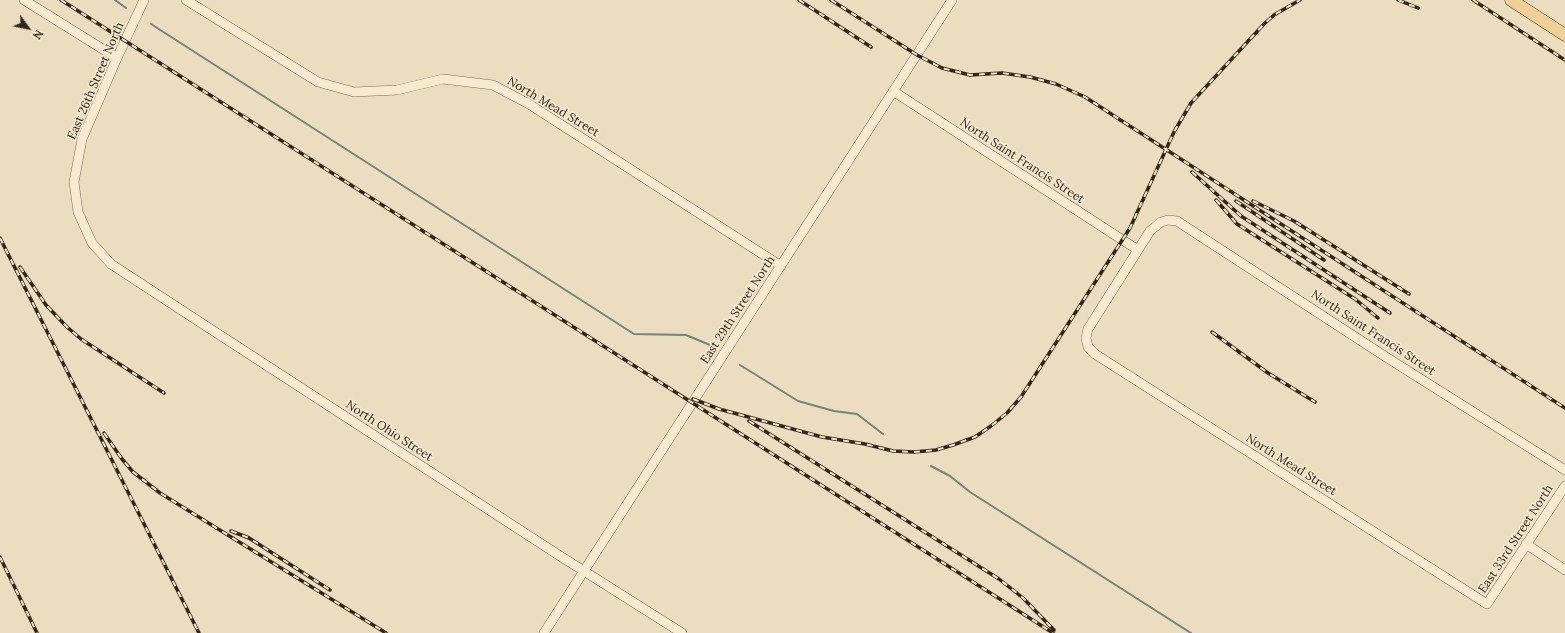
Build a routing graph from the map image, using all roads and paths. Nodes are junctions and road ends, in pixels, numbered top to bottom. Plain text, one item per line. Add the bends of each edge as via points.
1 (24, 0) edge
2 (144, 0) edge
3 (186, 0) edge
4 (952, 0) edge
5 (1511, 0) edge
6 (1565, 35) edge
7 (117, 58) junction
8 (893, 91) junction
9 (91, 241) joint
10 (1138, 250) junction
11 (781, 266) junction
12 (1565, 470) edge
13 (1565, 486) edge
14 (1526, 544) junction
15 (1565, 570) edge
16 (583, 571) junction
17 (1487, 604) joint
18 (544, 633) edge
19 (682, 633) edge

1 - 7 street
2 - 7 street, East 26th Street North
3 - 11 street, North Mead Street via 318,82 354,92 397,90 443,79 493,85 529,104
4 - 8 street, East 29th Street North
5 - 6 main road
7 - 9 street, East 26th Street North via 82,139 74,182 78,212
8 - 10 street, North Saint Francis Street
8 - 11 street, East 29th Street North
9 - 16 street, North Ohio Street via 111,264
10 - 12 street, North Saint Francis Street via 1150,231 1161,222 1177,221 1187,226 1386,357
10 - 17 street, North Mead Street via 1088,329 1088,347
11 - 16 street, East 29th Street North
13 - 14 street, East 33rd Street North
14 - 15 street
14 - 17 street, East 33rd Street North
16 - 18 street, East 29th Street North
16 - 19 street, North Ohio Street

